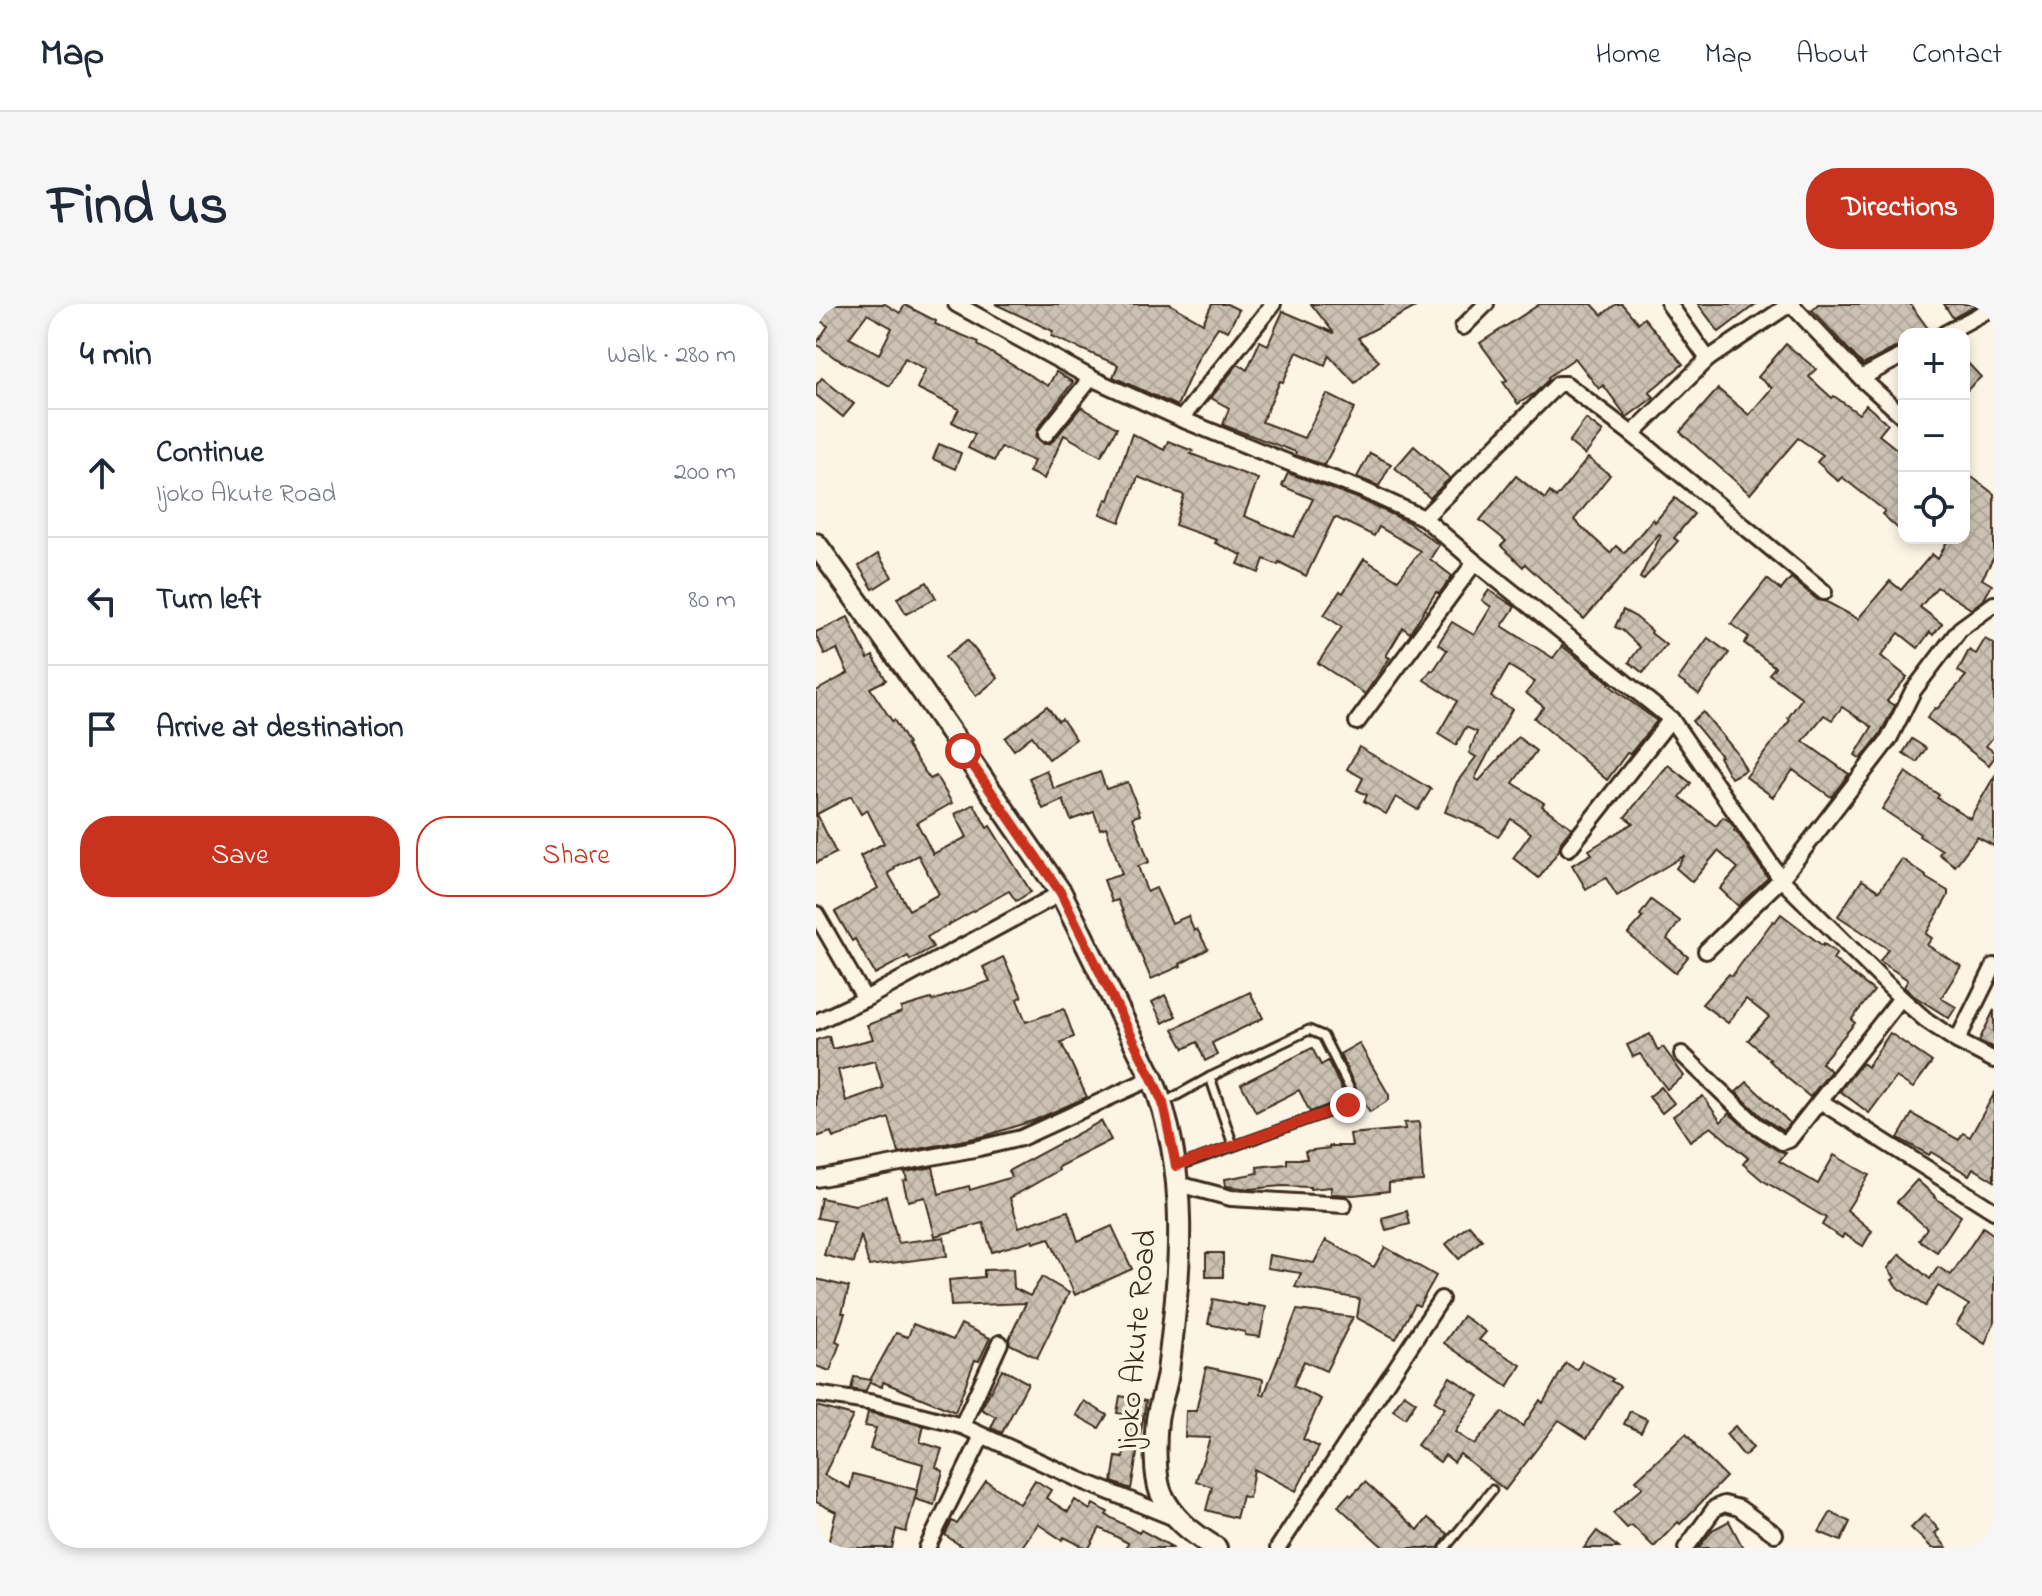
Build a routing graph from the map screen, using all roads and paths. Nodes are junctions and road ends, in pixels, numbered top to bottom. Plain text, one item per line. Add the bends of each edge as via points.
1 (956, 304) edge
2 (1273, 304) edge
3 (1486, 304) edge
4 (1669, 304) edge
5 (1791, 304) edge
6 (1994, 307) edge
7 (1463, 327) dead end
8 (1955, 328) edge
9 (1898, 358) edge
10 (1708, 359) junction
11 (1091, 378) junction
12 (1861, 378) junction
13 (1898, 412) edge
14 (1181, 419) junction
15 (1046, 434) dead end
16 (1632, 434) junction
17 (1424, 518) junction
18 (816, 544) edge
19 (1475, 562) junction
20 (1824, 592) dead end
21 (1994, 604) edge
22 (1671, 719) junction
23 (1357, 722) dead end
24 (1569, 848) dead end
25 (1781, 879) junction
26 (1061, 893) junction
27 (816, 914) edge
28 (1706, 951) dead end
29 (1994, 966) edge
30 (1901, 998) junction
31 (865, 999) junction
32 (816, 1022) edge
33 (1957, 1041) junction
34 (1682, 1054) dead end
35 (1994, 1060) edge
36 (1210, 1077) junction
37 (1152, 1078) junction
38 (1820, 1101) junction
39 (1163, 1103) junction
40 (1233, 1145) junction
41 (1177, 1175) junction
42 (816, 1179) edge
43 (1344, 1205) dead end
44 (1994, 1211) edge
45 (1441, 1299) dead end
46 (1000, 1343) dead end
47 (816, 1394) edge
48 (962, 1426) junction
49 (982, 1436) junction
50 (1492, 1490) dead end
51 (1177, 1519) junction
52 (1775, 1534) dead end
53 (927, 1548) edge
54 (1216, 1548) edge
55 (1278, 1548) edge
56 (1445, 1548) edge
57 (1686, 1548) edge

1 - 11 street
2 - 14 street
3 - 7 street
4 - 10 street
5 - 10 street
5 - 12 street
6 - 8 street
9 - 12 street
10 - 16 street
11 - 14 street
11 - 15 street
12 - 13 street
14 - 17 street
16 - 17 street via 1566,384 1558,384
16 - 20 street
17 - 19 street
18 - 26 main road, Ijoko Akute Road
19 - 22 street
19 - 23 street
21 - 25 street via 1960,629 1913,691 1889,739
22 - 24 street
22 - 25 street
25 - 28 street
25 - 30 street
26 - 31 street
26 - 37 main road, Ijoko Akute Road
27 - 31 street
29 - 33 street
30 - 33 street
30 - 38 street
31 - 32 street
33 - 35 street
34 - 38 street via 1756,1125 1782,1142
36 - 39 lane
36 - 40 lane
36 - 40 lane via 1309,1030 1323,1036 1353,1095 1348,1105
37 - 39 main road, Ijoko Akute Road
37 - 42 street via 1021,1138
38 - 44 street
39 - 41 main road, Ijoko Akute Road
40 - 41 lane
41 - 43 street via 1231,1198
41 - 51 main road, Ijoko Akute Road via 1177,1299 1157,1449 1160,1491
45 - 55 street
46 - 48 street
47 - 48 street
48 - 49 street
49 - 51 street
49 - 53 street
50 - 56 lane
51 - 54 main road, Ijoko Akute Road
52 - 57 street via 1739,1508 1724,1504 1715,1508

